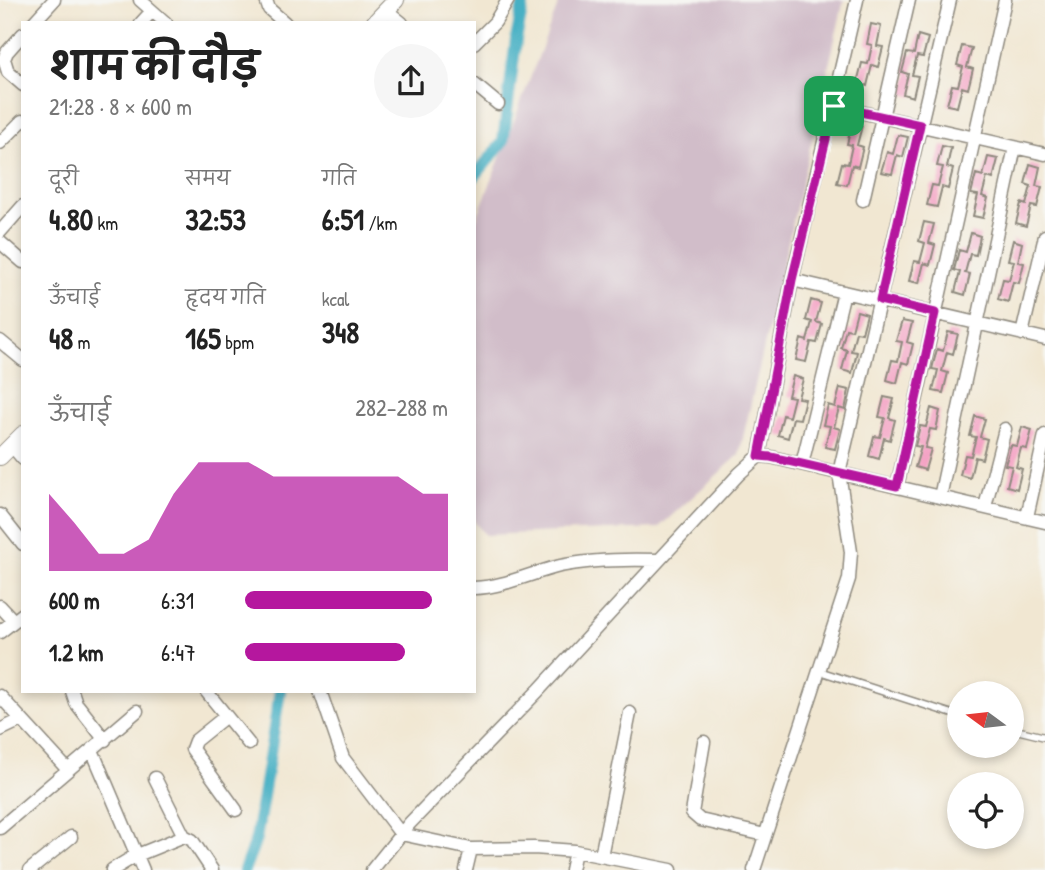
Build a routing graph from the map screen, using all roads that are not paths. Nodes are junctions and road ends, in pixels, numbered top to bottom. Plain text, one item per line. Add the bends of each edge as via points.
1 (54, 0) edge
2 (140, 0) edge
3 (266, 0) edge
4 (508, 0) edge
5 (858, 0) edge
6 (909, 0) edge
7 (950, 0) edge
8 (1005, 0) edge
9 (391, 3) edge
10 (152, 10) junction
11 (35, 21) edge
12 (143, 21) edge
13 (164, 21) edge
14 (283, 21) edge
15 (376, 21) edge
16 (401, 21) edge
17 (21, 36) edge
18 (476, 41) edge
19 (21, 83) edge
20 (477, 92) edge
21 (498, 104) dead end
22 (834, 106) junction
23 (882, 117) junction
24 (21, 122) edge
25 (920, 125) junction
26 (974, 137) junction
27 (0, 143) edge
28 (1015, 147) junction
29 (1045, 154) edge
30 (863, 200) dead end
31 (21, 208) edge
32 (0, 232) edge
33 (1045, 236) edge
34 (0, 242) edge
35 (21, 260) edge
36 (792, 280) junction
37 (844, 292) junction
38 (880, 300) junction
39 (935, 313) junction
40 (979, 324) junction
41 (1022, 334) junction
42 (1045, 339) edge
43 (0, 341) edge
44 (21, 358) edge
45 (1005, 429) dead end
46 (1045, 435) edge
47 (19, 446) edge
48 (759, 456) junction
49 (0, 457) edge
50 (802, 464) junction
51 (839, 473) junction
52 (897, 486) junction
53 (940, 497) junction
54 (985, 508) junction
55 (0, 515) edge
56 (1027, 517) junction
57 (1045, 522) edge
58 (21, 541) edge
59 (659, 560) junction
60 (476, 588) edge
61 (0, 606) edge
62 (18, 617) edge
63 (0, 632) edge
64 (818, 671) junction
65 (73, 693) edge
66 (208, 693) edge
67 (321, 693) edge
68 (0, 696) edge
69 (137, 711) dead end
70 (947, 712) edge
71 (630, 713) dead end
72 (226, 716) junction
73 (21, 720) junction
74 (0, 730) edge
75 (1024, 732) edge
76 (1045, 737) edge
77 (105, 740) junction
78 (704, 742) dead end
79 (248, 744) dead end
80 (92, 750) junction
81 (68, 770) junction
82 (155, 778) dead end
83 (236, 810) dead end
84 (0, 828) edge
85 (401, 834) junction
86 (765, 835) junction
87 (184, 836) junction
88 (71, 838) dead end
89 (471, 849) junction
90 (575, 851) junction
91 (135, 856) junction
92 (601, 856) junction
93 (652, 868) edge
94 (30, 870) edge
95 (112, 870) edge
96 (143, 870) edge
97 (212, 870) edge
98 (372, 870) edge
99 (466, 870) edge
100 (571, 870) edge
101 (671, 870) edge
102 (754, 870) edge

1 - 11 street
2 - 10 street
3 - 14 street
4 - 18 street
5 - 22 street
6 - 23 street
7 - 25 street
8 - 26 street
9 - 15 street
9 - 16 street
10 - 12 street
10 - 13 street
17 - 19 street via 4,59 8,72
20 - 21 street
22 - 23 street
22 - 36 street
23 - 25 street
23 - 30 street
24 - 27 street
25 - 26 street
25 - 38 street
26 - 28 street
26 - 39 street
28 - 29 street
28 - 40 street
31 - 32 street
33 - 41 street
34 - 35 street
36 - 37 street
36 - 48 street
37 - 38 street
37 - 50 street
38 - 39 street
38 - 51 street
39 - 40 street
39 - 52 street
40 - 41 street
40 - 53 street
41 - 42 street
43 - 44 street
45 - 54 street
46 - 56 street
47 - 49 street
48 - 50 street
48 - 59 street
50 - 51 street
51 - 52 street
51 - 64 street via 851,569
52 - 53 street
53 - 54 street
54 - 56 street
55 - 58 street
56 - 57 street
59 - 60 street via 570,564 498,586
59 - 85 street
61 - 62 street
62 - 63 street
64 - 70 lane
64 - 86 street
65 - 77 street
66 - 72 street
67 - 85 street via 343,758
68 - 73 street
69 - 77 street
71 - 92 street
72 - 79 street
72 - 83 street via 195,741 192,749
73 - 74 street
73 - 81 street
75 - 76 lane
77 - 80 street
78 - 86 street via 692,813 700,820
80 - 81 street
80 - 91 street
81 - 84 street
82 - 87 street
85 - 89 street
85 - 98 street
86 - 102 street
87 - 91 street
87 - 97 street via 192,840
88 - 94 street
89 - 90 street
89 - 99 street
90 - 92 street
90 - 100 street
91 - 95 street
91 - 96 street
92 - 93 street
93 - 101 street

